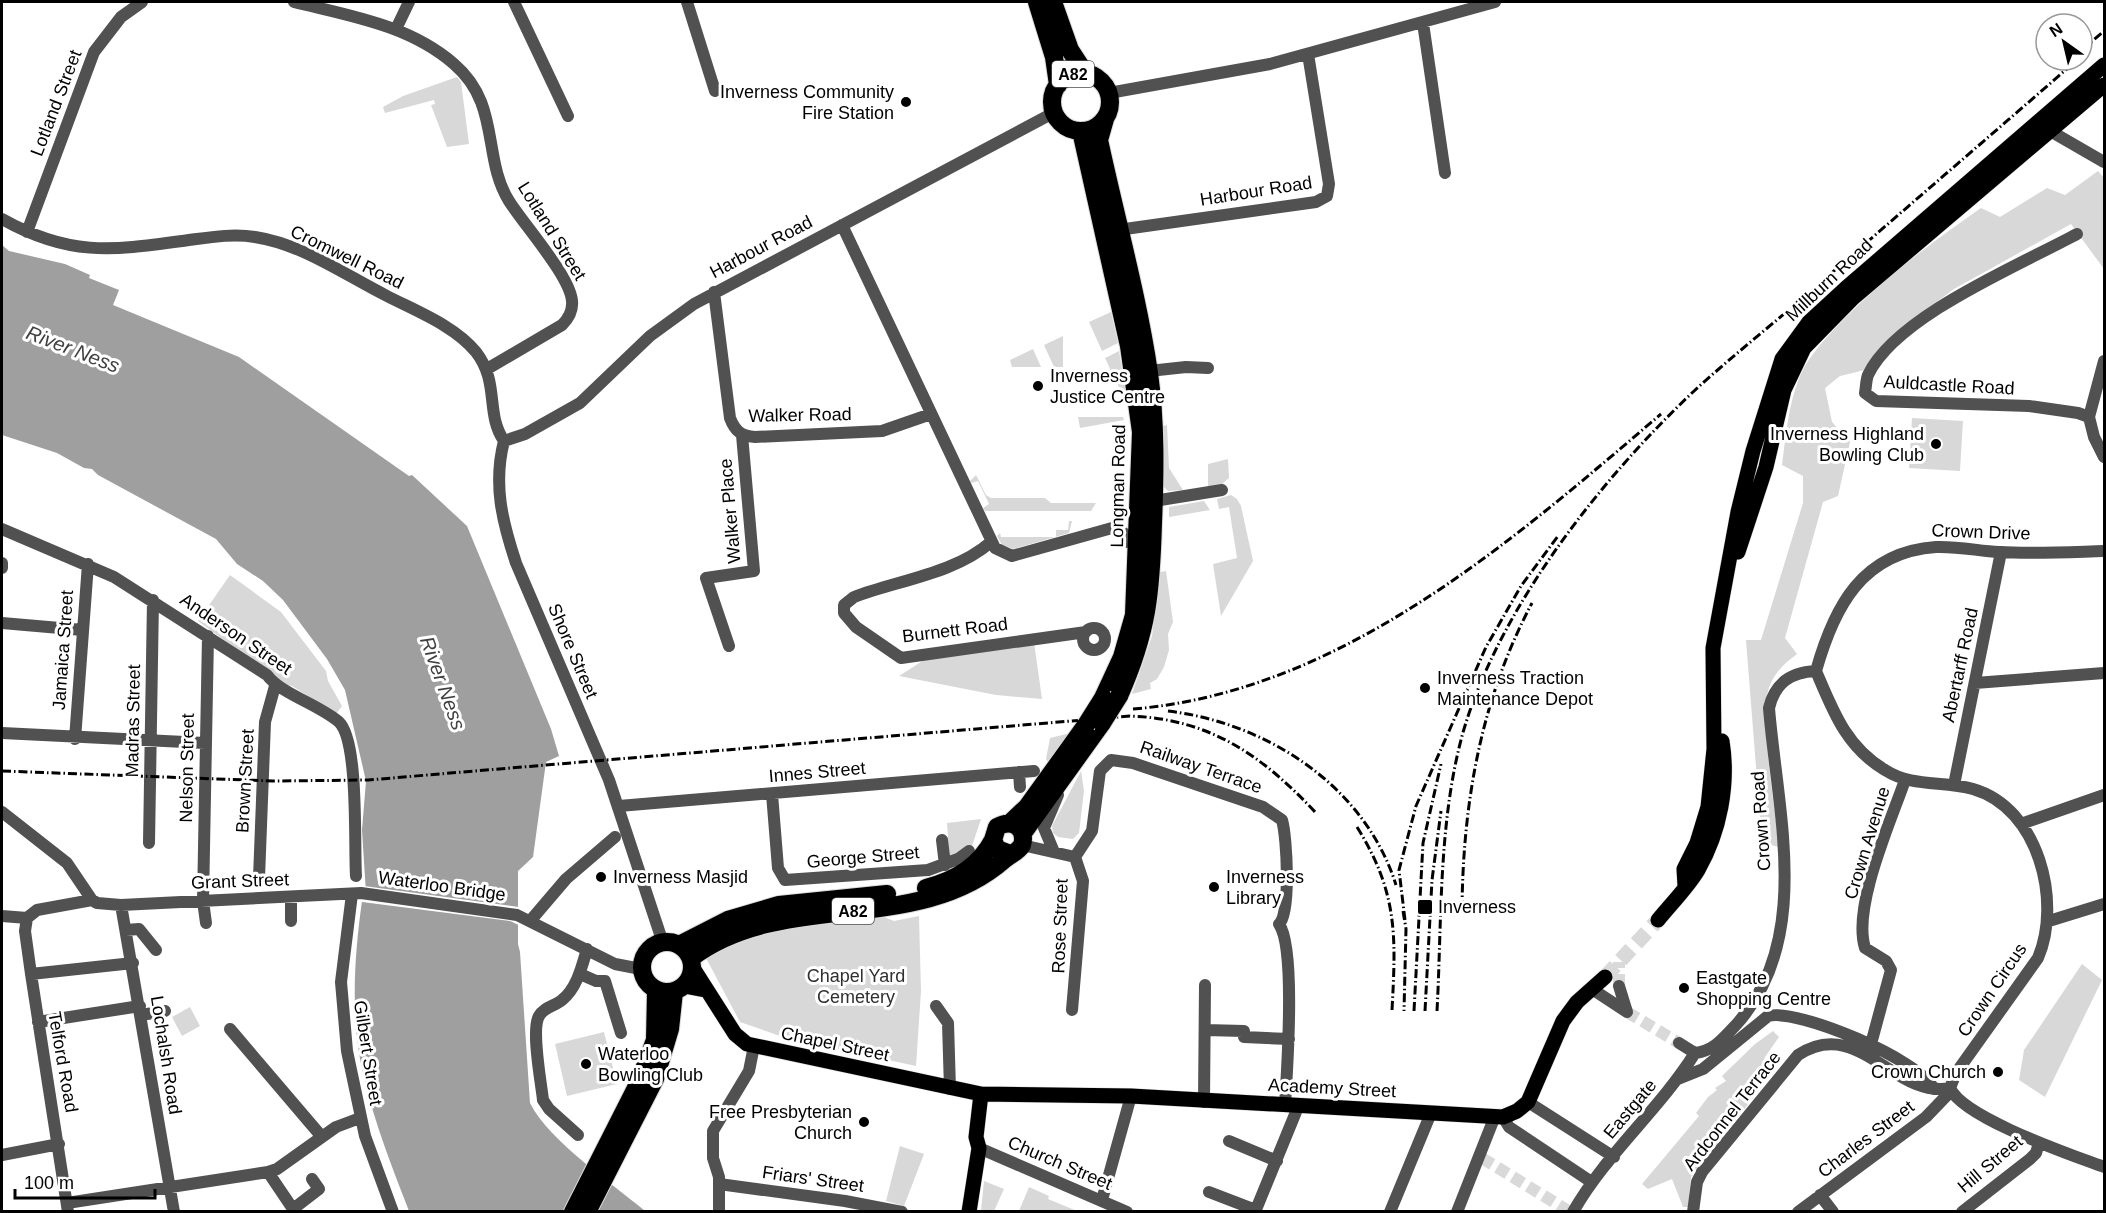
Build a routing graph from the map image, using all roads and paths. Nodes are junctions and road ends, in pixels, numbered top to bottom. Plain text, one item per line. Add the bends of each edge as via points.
1 (142, 2) edge
2 (294, 2) edge
3 (409, 2) edge
4 (514, 2) edge
5 (687, 2) edge
6 (1037, 2) edge
7 (1053, 2) edge
8 (1495, 2) edge
9 (1465, 6) edge
10 (1423, 23) junction
11 (396, 29) junction
12 (1308, 54) junction
13 (2104, 65) edge
14 (1085, 73) junction
15 (1058, 85) junction
16 (2104, 85) edge
17 (715, 91) dead end
18 (1109, 93) junction
19 (1054, 112) junction
20 (568, 116) dead end
21 (1104, 119) junction
22 (2047, 127) junction
23 (1081, 130) junction
24 (2104, 162) edge
25 (1445, 174) dead end
26 (2, 219) edge
27 (842, 225) junction
28 (1118, 230) junction
29 (27, 232) junction
30 (2077, 234) dead end
31 (714, 292) junction
32 (2104, 361) edge
33 (1208, 368) dead end
34 (486, 369) junction
35 (1149, 371) junction
36 (931, 414) junction
37 (2089, 417) junction
38 (742, 435) junction
39 (504, 441) junction
40 (2104, 457) edge
41 (1222, 490) dead end
42 (1154, 501) junction
43 (2, 529) edge
44 (991, 542) junction
45 (1126, 542) dead end
46 (2104, 551) edge
47 (2001, 552) junction
48 (2, 563) edge
49 (88, 564) junction
50 (2, 568) edge
51 (153, 600) junction
52 (2, 623) edge
53 (83, 630) junction
54 (1082, 634) dead end
55 (208, 636) junction
56 (729, 646) dead end
57 (1816, 671) junction
58 (2104, 673) edge
59 (1975, 683) junction
60 (275, 686) junction
61 (1111, 697) junction
62 (1094, 724) junction
63 (2, 733) edge
64 (75, 739) junction
65 (151, 741) junction
66 (205, 743) junction
67 (1125, 760) joint
68 (1034, 771) dead end
69 (1019, 772) junction
70 (1066, 776) junction
71 (1905, 780) junction
72 (1954, 785) junction
73 (1020, 787) dead end
74 (772, 794) junction
75 (2104, 795) edge
76 (619, 806) junction
77 (2, 812) edge
78 (2021, 824) junction
79 (615, 837) dead end
80 (1017, 839) junction
81 (942, 840) dead end
82 (993, 840) junction
83 (149, 843) dead end
84 (969, 851) dead end
85 (1054, 852) junction
86 (1076, 857) junction
87 (945, 865) junction
88 (356, 876) dead end
89 (259, 878) dead end
90 (357, 894) junction
91 (291, 897) junction
92 (92, 900) junction
93 (203, 901) junction
94 (2104, 904) edge
95 (121, 905) junction
96 (2, 916) edge
97 (27, 918) junction
98 (531, 920) junction
99 (1658, 920) tunnel mouth
100 (291, 921) dead end
101 (2049, 921) junction
102 (206, 923) dead end
103 (126, 930) junction
104 (587, 949) junction
105 (156, 950) dead end
106 (682, 953) junction
107 (133, 963) junction
108 (641, 969) junction
109 (31, 974) junction
110 (580, 975) junction
111 (1605, 977) tunnel mouth
112 (1205, 985) dead end
113 (1619, 986) tunnel mouth
114 (1592, 989) junction
115 (671, 990) junction
116 (705, 990) junction
117 (936, 1006) dead end
118 (1072, 1010) dead end
119 (141, 1011) junction
120 (165, 1011) dead end
121 (38, 1022) junction
122 (230, 1029) dead end
123 (1205, 1030) junction
124 (621, 1033) dead end
125 (1289, 1039) junction
126 (1678, 1043) tunnel mouth
127 (1871, 1044) junction
128 (754, 1046) junction
129 (1695, 1053) junction
130 (1678, 1079) junction
131 (953, 1089) junction
132 (1934, 1089) junction
133 (1951, 1089) junction
134 (981, 1094) junction
135 (1131, 1096) junction
136 (1204, 1102) junction
137 (1528, 1102) junction
138 (1292, 1106) junction
139 (1431, 1113) junction
140 (1499, 1117) junction
141 (360, 1118) junction
142 (578, 1134) dead end
143 (322, 1137) junction
144 (1229, 1141) dead end
145 (978, 1142) junction
146 (2039, 1143) junction
147 (59, 1144) junction
148 (2, 1155) edge
149 (1614, 1157) junction
150 (607, 1160) junction
151 (1277, 1161) junction
152 (2104, 1167) edge
153 (268, 1172) junction
154 (312, 1179) dead end
155 (1590, 1181) junction
156 (719, 1184) junction
157 (170, 1187) junction
158 (1209, 1192) dead end
159 (1820, 1195) junction
160 (1102, 1200) junction
161 (68, 1207) edge
162 (294, 1210) edge
163 (1255, 1211) edge
164 (174, 1212) edge
165 (393, 1212) edge
166 (573, 1212) edge
167 (587, 1212) edge
168 (719, 1212) edge
169 (902, 1212) edge
170 (969, 1212) edge
171 (1127, 1212) edge
172 (1390, 1212) edge
173 (1457, 1212) edge
174 (1573, 1212) edge
175 (1693, 1212) edge
176 (1798, 1212) edge
177 (1833, 1212) edge
178 (1962, 1212) edge

1 - 29 street, Lotland Street via 121,17 94,52
2 - 11 street, Lotland Street
3 - 11 street
4 - 20 street
5 - 17 street
6 - 15 highway, A82
7 - 14 highway, A82 via 1070,50
8 - 9 street
9 - 10 street
10 - 12 street
10 - 25 street
11 - 34 street, Lotland Street via 422,41 456,65 475,90 488,121 503,190 565,283 572,300 570,314 553,331
12 - 18 street via 1242,70
12 - 28 street, Harbour Road via 1329,184 1327,196 1316,202
13 - 22 main road, Millburn Road
14 - 15 highway, A82 via 1070,75
14 - 18 highway, A82 via 1100,80
15 - 19 highway, A82
16 - 22 main road, Millburn Road
18 - 21 highway, A82 via 1109,111
19 - 23 highway, A82 via 1065,125
19 - 27 street, Harbour Road
21 - 23 highway
21 - 28 highway, Longman Road / A82 via 1099,140
22 - 24 street
22 - 99 main road, Millburn Road via 1853,298 1804,348 1784,390 1766,467 1718,611 1713,648 1708,807 1684,869 1685,886
23 - 61 highway, Longman Road / A82 via 1129,346 1141,432 1134,615
26 - 29 street, Cromwell Road
27 - 31 street, Harbour Road
27 - 36 street
28 - 35 highway, Longman Road / A82
29 - 34 street, Cromwell Road via 67,246 108,250 219,236 269,240 305,253 451,331 470,345
30 - 37 street, Auldcastle Road via 1969,292 1907,331 1867,377 1865,393 1876,401 2029,406
31 - 38 street, Walker Road via 730,417
31 - 39 street, Harbour Road via 674,316 580,403 525,434
32 - 37 street
33 - 35 street
34 - 39 street, Shore Street via 493,394 495,428
35 - 42 highway, Longman Road / A82 via 1155,429
36 - 38 street, Walker Road via 882,431
36 - 44 street
37 - 40 street
38 - 56 street, Walker Place via 754,571 706,578
39 - 76 street, Shore Street via 498,484 504,527
41 - 42 street
42 - 61 highway, Longman Road / A82 via 1151,581 1144,630
43 - 49 street, Anderson Street
44 - 45 street via 1000,552 1012,556 1112,528 1124,533
44 - 54 street, Burnett Road via 932,573 854,597 844,605 844,613 856,627 901,658
46 - 47 street, Crown Drive
47 - 57 street, Crown Drive via 1938,547 1913,550 1874,568 1845,598
47 - 59 street, Abertarff Road
48 - 50 street
49 - 51 street, Anderson Street
49 - 53 street, Jamaica Street
51 - 55 street, Anderson Street
51 - 65 street, Madras Street
52 - 53 street
53 - 64 street, Jamaica Street
55 - 60 street, Anderson Street via 267,675
55 - 66 street, Nelson Street
57 - 71 street, Crown Circus via 1848,739 1871,761
57 - 129 street, Crown Road via 1784,679 1772,695 1769,708 1785,849 1781,918 1773,958 1764,983 1742,1018 1715,1047
58 - 59 street
59 - 72 street, Abertarff Road
60 - 88 street, Anderson Street via 312,703 341,724 348,737 354,787
60 - 89 street, Brown Street via 265,722
61 - 62 highway, A82, bridge
62 - 70 highway, A82
62 - 80 highway, A82 via 1027,807
63 - 64 street
64 - 65 street
65 - 66 street
65 - 83 street, Madras Street
66 - 93 street, Nelson Street
67 - 86 street, Rose Street via 1111,760 1102,767 1092,831
67 - 125 street, Railway Terrace via 1272,810 1282,820 1285,912 1279,924 1287,940
68 - 69 street, Innes Street
69 - 73 street
69 - 74 street, Innes Street
70 - 80 highway, A82
70 - 85 street via 1044,828
71 - 72 street, Crown Circus
71 - 127 street, Crown Avenue via 1870,879 1862,936 1865,948 1886,961 1891,970
72 - 78 street, Crown Circus via 1989,795 2006,806
74 - 76 street, Innes Street
74 - 87 street, George Street via 778,868 785,880 928,870
75 - 78 street
76 - 106 street, Shore Street
77 - 92 street via 67,863
78 - 101 street, Crown Circus via 2043,873
79 - 98 street via 566,879
80 - 82 highway via 997,849
80 - 82 highway, A82 via 997,827
80 - 85 street
80 - 106 highway, A82 via 989,873 968,886 934,898 753,926
81 - 87 street, George Street
82 - 106 highway, A82 via 974,866 933,886 779,905 728,920
84 - 87 street, George Street
85 - 86 street
86 - 118 street, Rose Street via 1083,881
90 - 91 street, Grant Street
90 - 98 street, Waterloo Bridge
90 - 141 street, Gilbert Street via 341,992
91 - 93 street, Grant Street
91 - 100 street
92 - 95 street, Grant Street
92 - 97 street via 38,910
93 - 95 street, Grant Street
93 - 102 street, Nelson Street
94 - 101 street
95 - 103 street, Lochalsh Road
96 - 97 street
97 - 109 street, Telford Road
98 - 104 street, Waterloo Bridge
101 - 133 street, Crown Circus via 2038,958 1961,1067
103 - 105 street via 139,929
103 - 107 street, Lochalsh Road
104 - 108 street, Waterloo Bridge via 615,964
104 - 110 street
106 - 108 highway, A82 via 646,953
106 - 115 highway
106 - 116 main road, Chapel Street
107 - 109 street
107 - 119 street, Lochalsh Road
108 - 115 highway via 649,985
109 - 121 street, Telford Road
110 - 124 street via 596,981 606,977
110 - 142 street via 563,999 543,1011 536,1030 543,1100
111 - 114 main road
112 - 123 street
113 - 114 street via 1627,1012
114 - 137 main road via 1563,1021
115 - 116 main road
115 - 150 highway via 670,1029 655,1079
116 - 128 main road, Chapel Street via 735,1034
117 - 131 street via 948,1023
119 - 120 street
119 - 121 street
119 - 157 street, Lochalsh Road
121 - 147 street, Telford Road
122 - 143 street
123 - 125 street via 1244,1031 1244,1037
123 - 136 street
125 - 138 street
126 - 129 street
127 - 130 street, Eastgate via 1775,1014 1703,1069
127 - 132 street via 1915,1069
128 - 131 main road, Chapel Street
128 - 156 street via 749,1071 713,1131 713,1158
129 - 130 street
130 - 149 street, Eastgate
131 - 134 main road, Chapel Street
131 - 145 main road via 969,1107 970,1124
132 - 133 street, Ardconnel Terrace
132 - 175 street, Ardconnel Terrace via 1908,1081 1864,1052 1828,1044 1808,1048 1798,1055 1702,1172
133 - 146 street via 1957,1098 1996,1122
133 - 159 street, Charles Street via 1926,1117
134 - 135 main road, Academy Street
134 - 145 main road
135 - 136 main road, Academy Street
135 - 160 street
136 - 138 main road, Academy Street
137 - 140 main road
137 - 149 street
138 - 139 main road, Academy Street
138 - 151 street
139 - 140 main road, Academy Street
139 - 172 street
140 - 155 street
140 - 173 street
141 - 143 street
141 - 165 street, Gilbert Street
143 - 153 street
144 - 151 street
145 - 160 street, Church Street
145 - 170 main road
146 - 152 street
146 - 178 street, Hill Street via 2030,1159
147 - 148 street
147 - 161 street, Telford Road
149 - 155 street, Eastgate
150 - 166 highway
150 - 167 highway
151 - 163 street
153 - 157 street
153 - 162 street
154 - 162 street via 319,1189
155 - 174 street, Eastgate
156 - 168 street
156 - 169 street, Friars' Street
157 - 161 street
157 - 164 street, Lochalsh Road
158 - 163 street
159 - 176 street, Charles Street
159 - 177 street
160 - 171 street, Church Street

